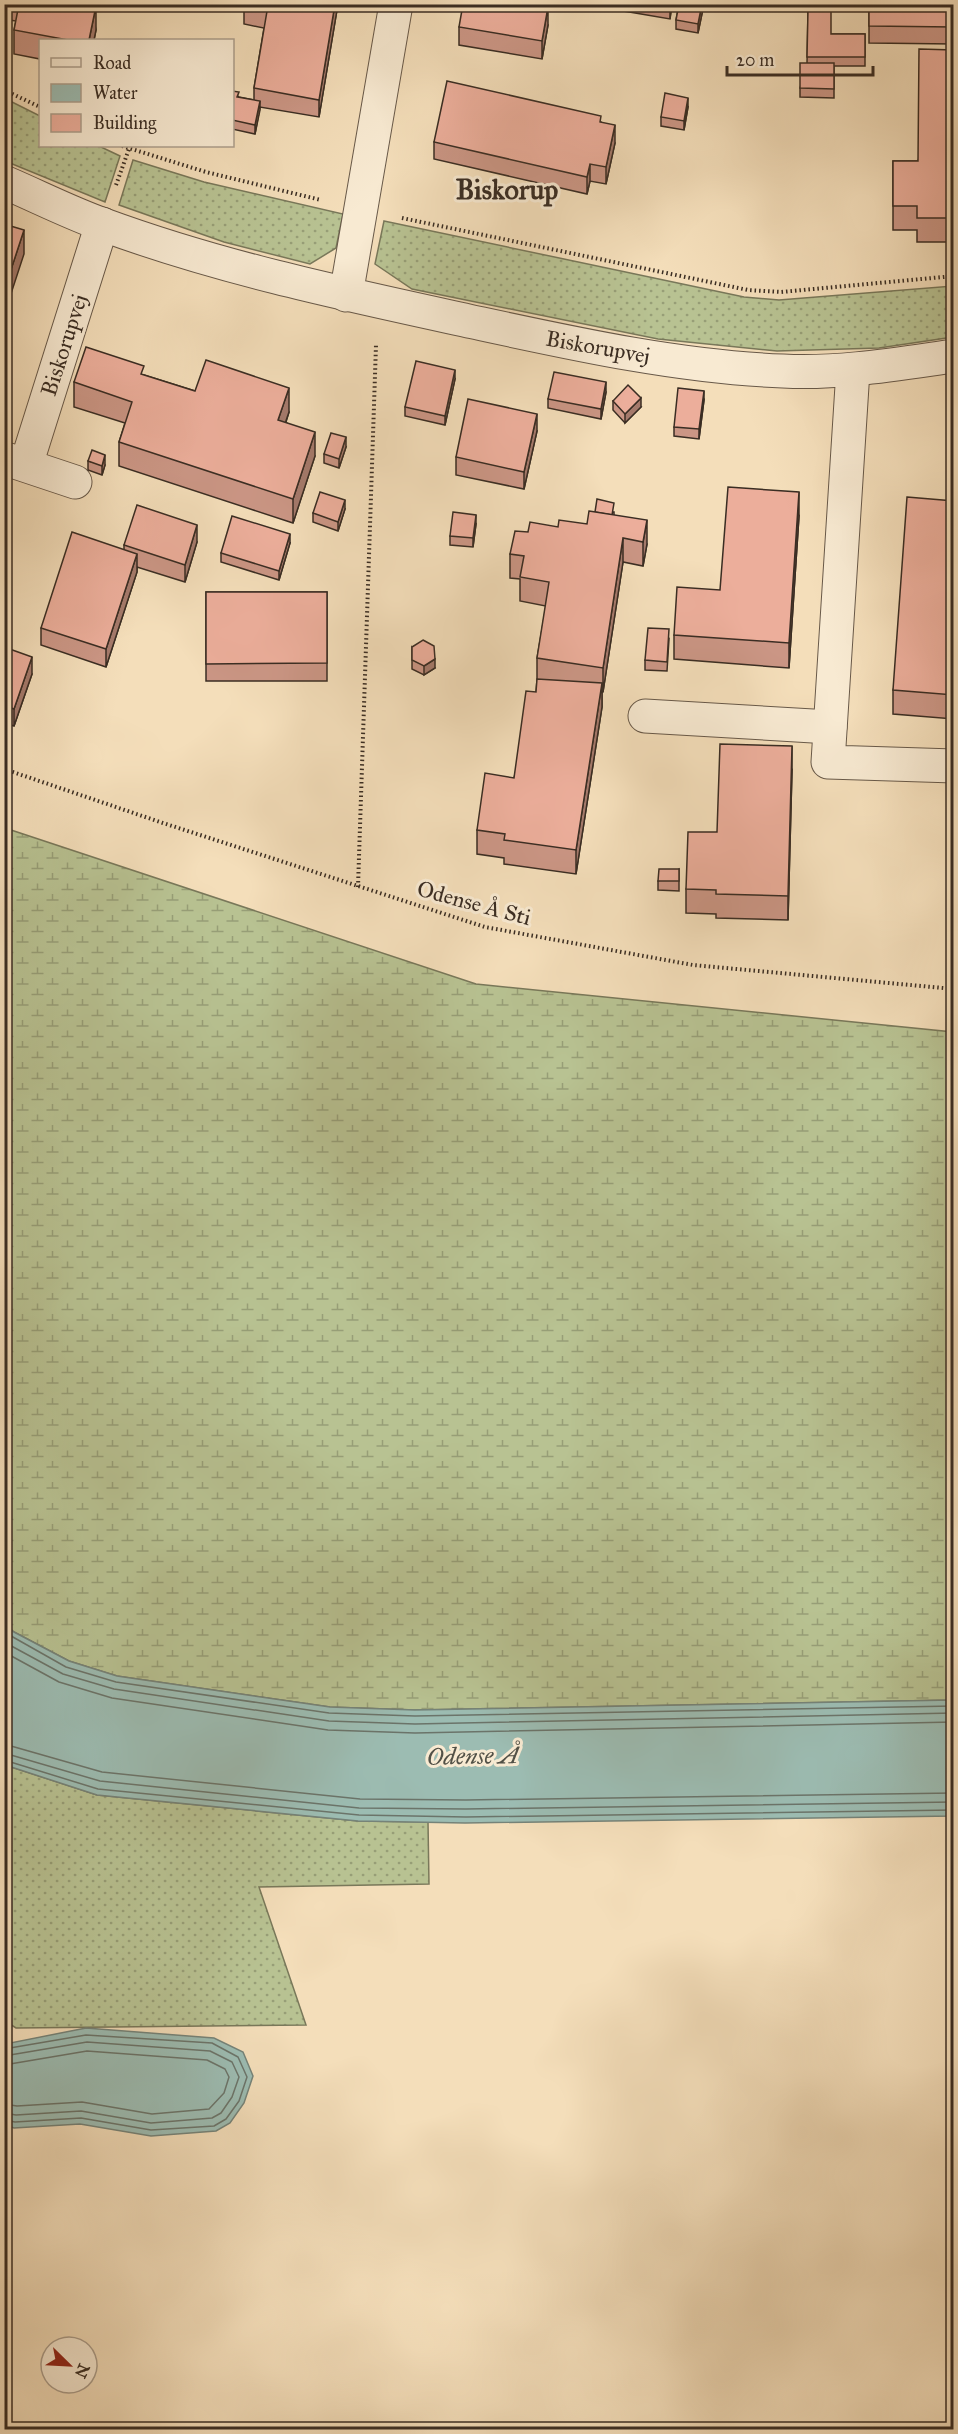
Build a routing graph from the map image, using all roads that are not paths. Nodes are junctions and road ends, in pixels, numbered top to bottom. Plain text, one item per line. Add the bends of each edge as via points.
1 (396, 4) edge
2 (4, 182) edge
3 (102, 224) junction
4 (361, 298) junction
5 (954, 356) edge
6 (853, 370) junction
7 (15, 462) edge
8 (75, 483) dead end
9 (645, 716) dead end
10 (830, 727) junction
11 (954, 766) edge

1 - 4 street via 361,210
2 - 3 street, Biskorupvej
3 - 4 street, Biskorupvej via 213,261
3 - 7 street, Biskorupvej
4 - 6 street, Biskorupvej via 527,334 700,365 785,372
5 - 6 street, Biskorupvej
6 - 10 street
7 - 8 street, Biskorupvej
9 - 10 street
10 - 11 street via 828,762

